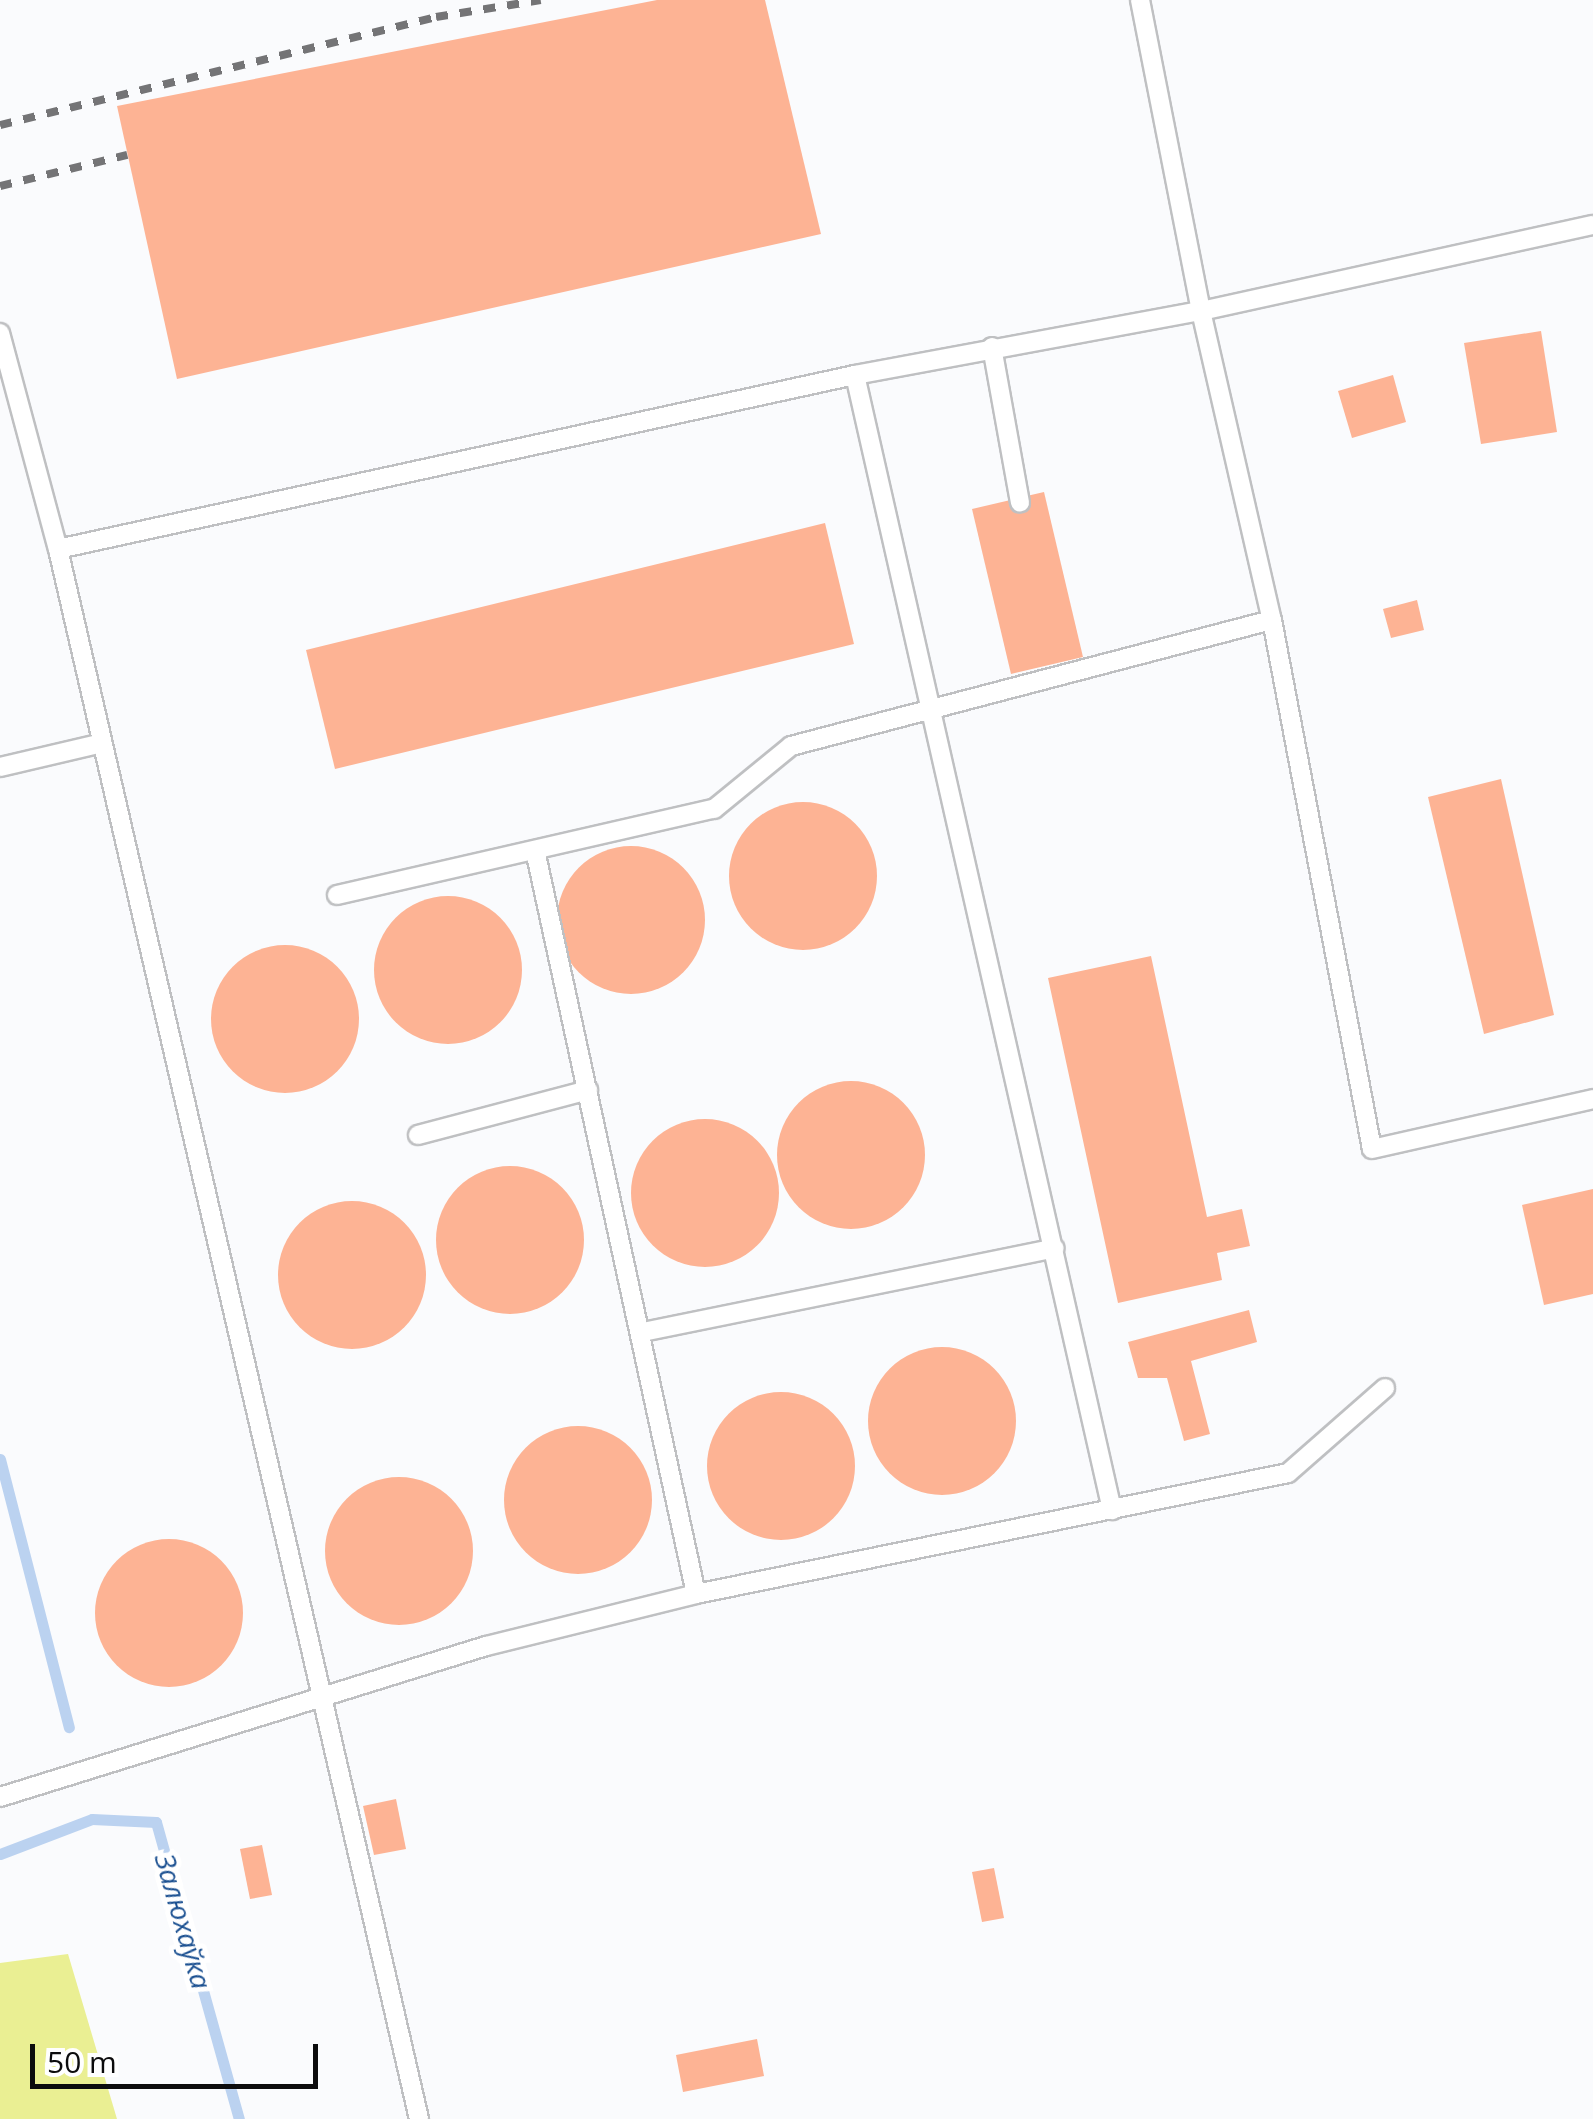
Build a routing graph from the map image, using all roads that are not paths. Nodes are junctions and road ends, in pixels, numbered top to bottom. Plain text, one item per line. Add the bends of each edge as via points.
1 (1140, 0) edge
2 (1593, 225) edge
3 (1201, 310) junction
4 (0, 333) edge
5 (992, 347) junction
6 (855, 376) junction
7 (1020, 502) dead end
8 (58, 549) junction
9 (1272, 620) junction
10 (935, 711) junction
11 (102, 743) junction
12 (0, 767) edge
13 (535, 850) junction
14 (336, 895) dead end
15 (588, 1090) junction
16 (1593, 1099) edge
17 (418, 1135) dead end
18 (1055, 1248) junction
19 (642, 1332) junction
20 (1385, 1388) dead end
21 (1112, 1510) junction
22 (696, 1594) junction
23 (320, 1697) junction
24 (0, 1797) edge
25 (420, 2119) edge

1 - 3 lane
2 - 3 lane
3 - 5 lane
3 - 9 lane
4 - 8 lane
5 - 6 lane
5 - 7 lane
6 - 8 lane
6 - 10 lane
8 - 11 lane
9 - 10 lane
9 - 16 lane via 1372,1149
10 - 13 lane via 791,746 714,808
10 - 18 lane
11 - 12 lane
11 - 23 lane
13 - 14 lane
13 - 15 lane
15 - 17 lane
15 - 19 lane
18 - 19 lane
18 - 21 lane
19 - 22 lane
20 - 21 lane via 1288,1473
21 - 22 lane
22 - 23 lane via 486,1646
23 - 24 lane
23 - 25 lane

